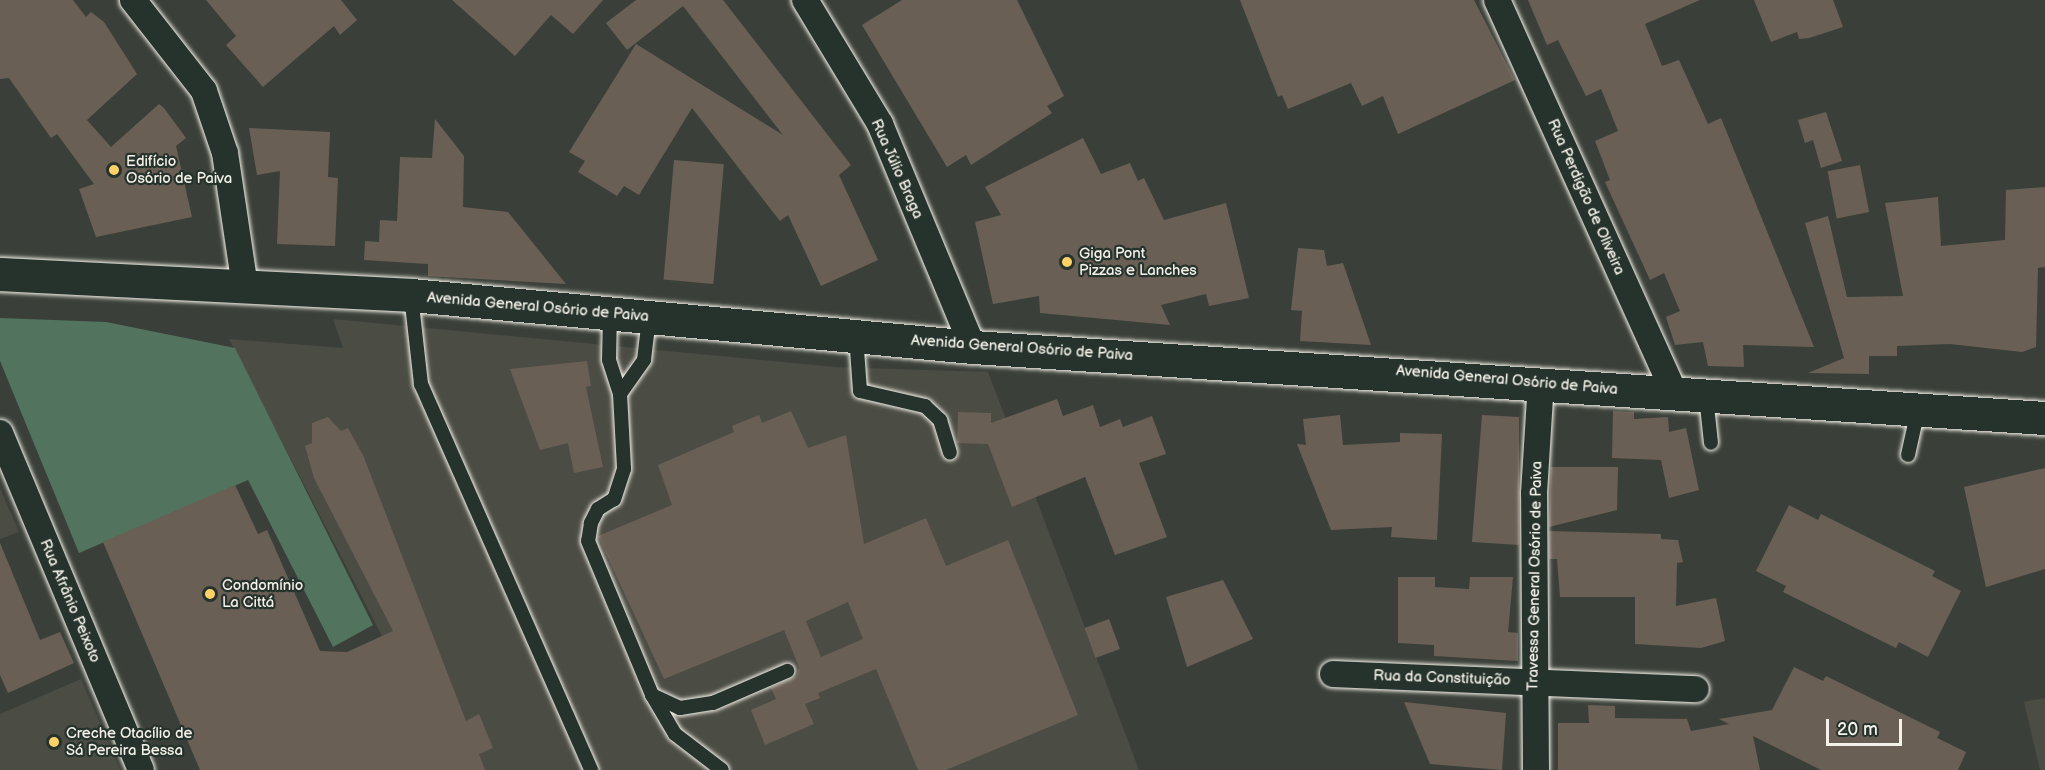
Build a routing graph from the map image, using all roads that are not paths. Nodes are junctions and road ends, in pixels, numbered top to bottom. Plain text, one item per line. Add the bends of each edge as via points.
1 (133, 0) edge
2 (805, 0) edge
3 (1497, 0) edge
4 (0, 274) edge
5 (245, 287) junction
6 (411, 295) junction
7 (610, 313) junction
8 (649, 318) junction
9 (856, 336) junction
10 (973, 347) junction
11 (1541, 383) junction
12 (620, 394) junction
13 (1691, 395) junction
14 (1918, 410) junction
15 (2045, 418) edge
16 (0, 433) edge
17 (1711, 443) dead end
18 (950, 453) dead end
19 (1908, 455) dead end
20 (787, 671) dead end
21 (1333, 674) dead end
22 (1533, 682) junction
23 (1696, 689) dead end
24 (652, 695) junction
25 (141, 770) edge
26 (591, 770) edge
27 (722, 770) edge
28 (1536, 770) edge

1 - 5 street via 204,91 225,153
2 - 10 street, Rua Júlio Braga via 880,124
3 - 13 street, Rua Perdigão de Oliveira
4 - 5 main road, Avenida General Osório de Paiva
5 - 6 main road, Avenida General Osório de Paiva
6 - 7 main road, Avenida General Osório de Paiva
6 - 26 lane via 421,384
7 - 8 main road, Avenida General Osório de Paiva
7 - 12 lane via 609,360
8 - 9 main road, Avenida General Osório de Paiva
8 - 12 lane via 644,360
9 - 10 main road, Avenida General Osório de Paiva
9 - 18 lane via 860,391 925,406 940,420
10 - 11 main road, Avenida General Osório de Paiva
11 - 13 main road, Avenida General Osório de Paiva
11 - 22 street, Travessa General Osório de Paiva
12 - 24 lane via 622,483 614,499 598,509 588,541
13 - 14 main road, Avenida General Osório de Paiva
13 - 17 lane
14 - 15 main road, Avenida General Osório de Paiva
14 - 19 lane
16 - 25 street, Rua Afrânio Peixoto
20 - 24 lane via 712,703 680,708
21 - 22 street, Rua da Constituição
22 - 23 street, Rua da Constituição
22 - 28 street, Travessa General Osório de Paiva
24 - 27 lane via 675,734

